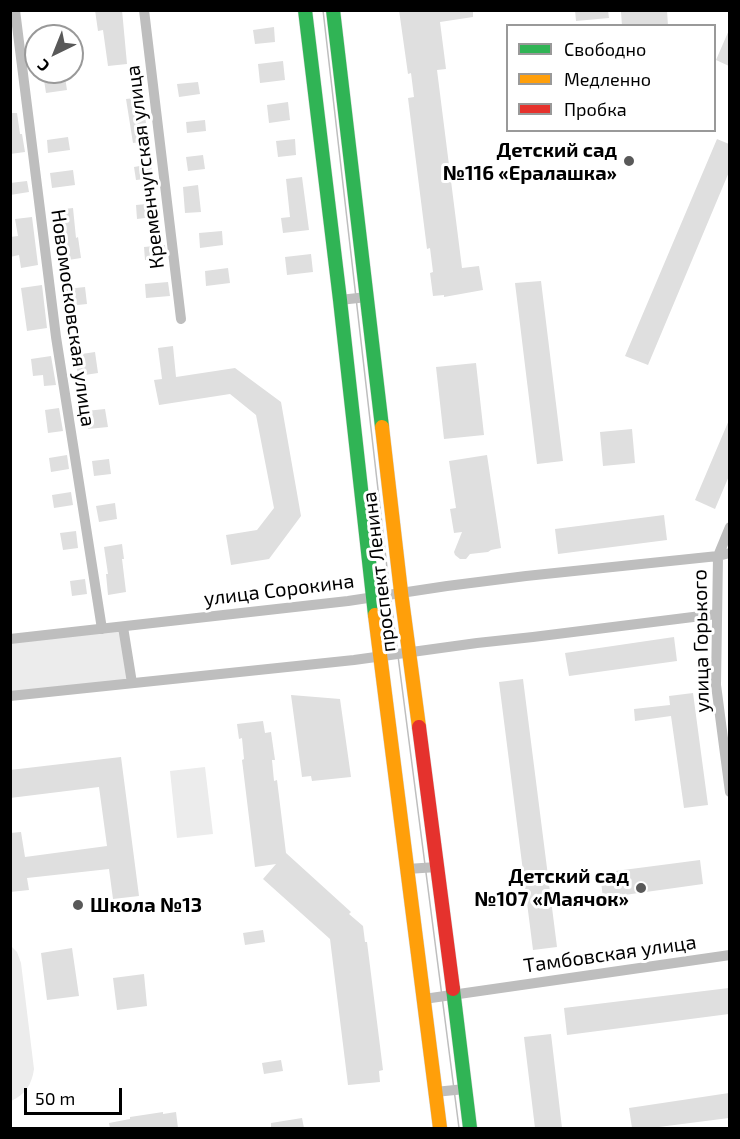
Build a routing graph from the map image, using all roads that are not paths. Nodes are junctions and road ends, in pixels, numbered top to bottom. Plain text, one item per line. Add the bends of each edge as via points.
1 (15, 10) edge
2 (144, 10) edge
3 (305, 10) edge
4 (333, 10) edge
5 (367, 297) junction
6 (340, 300) junction
7 (181, 320) dead end
8 (729, 527) edge
9 (729, 553) edge
10 (718, 556) junction
11 (401, 592) junction
12 (373, 597) junction
13 (717, 614) junction
14 (123, 627) junction
15 (102, 629) junction
16 (10, 639) edge
17 (409, 652) junction
18 (380, 657) junction
19 (132, 683) junction
20 (10, 696) edge
21 (729, 788) edge
22 (437, 867) junction
23 (407, 869) junction
24 (729, 955) edge
25 (454, 995) junction
26 (424, 999) junction
27 (465, 1089) junction
28 (435, 1092) junction
29 (440, 1128) edge
30 (470, 1128) edge

1 - 15 street, Новомосковская улица via 56,337
2 - 7 street, Кременчугская улица
3 - 6 main road, проспект Ленина
4 - 5 main road, проспект Ленина
5 - 6 street
5 - 11 main road, проспект Ленина
6 - 12 main road, проспект Ленина
8 - 10 street, улица Горького
9 - 10 street, улица Сорокина
10 - 11 street, улица Сорокина
10 - 13 street, улица Горького
11 - 12 street, улица Сорокина
11 - 17 main road, проспект Ленина
12 - 14 street, улица Сорокина
12 - 18 main road, проспект Ленина
13 - 17 street
13 - 21 street, улица Горького via 716,685
14 - 15 street, улица Сорокина
14 - 19 street
15 - 16 street, улица Сорокина
17 - 18 street
17 - 22 main road, проспект Ленина
18 - 19 street
18 - 23 main road, проспект Ленина
19 - 20 street
22 - 23 street
22 - 25 main road, проспект Ленина
23 - 26 main road, проспект Ленина
24 - 25 street, Тамбовская улица
25 - 26 street, Тамбовская улица
25 - 27 main road, проспект Ленина
26 - 28 main road, проспект Ленина
27 - 28 street
27 - 30 main road, проспект Ленина
28 - 29 main road, проспект Ленина

